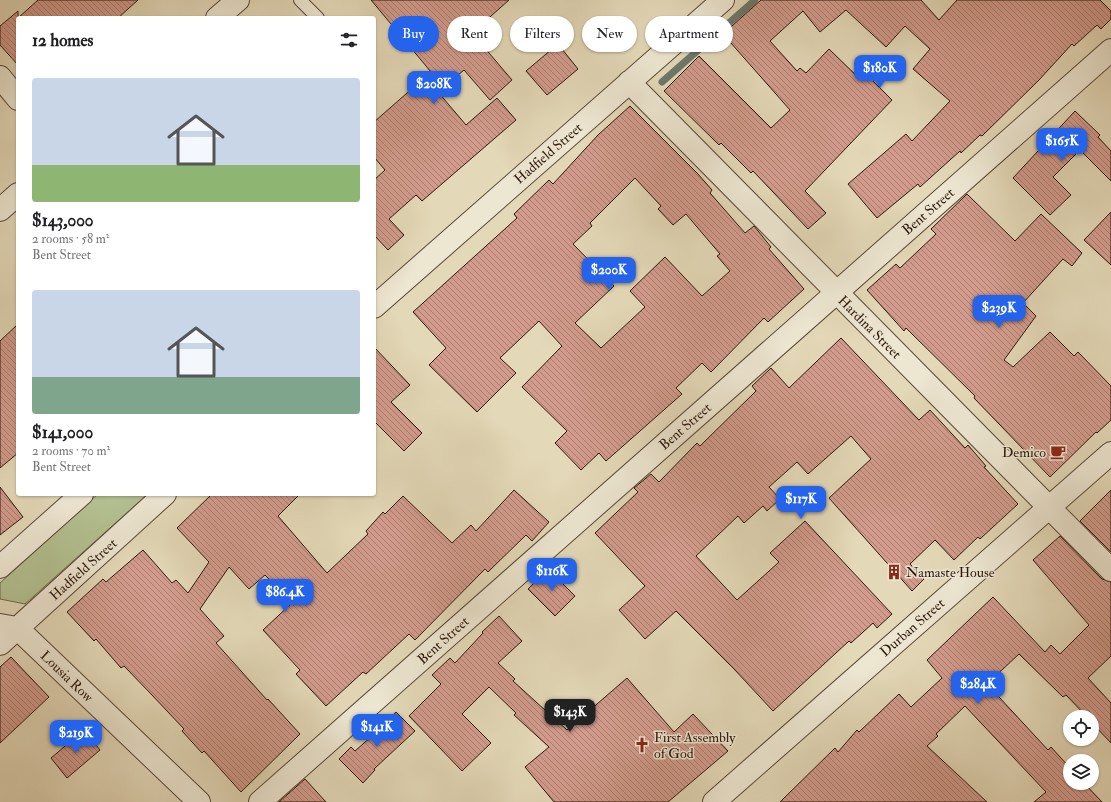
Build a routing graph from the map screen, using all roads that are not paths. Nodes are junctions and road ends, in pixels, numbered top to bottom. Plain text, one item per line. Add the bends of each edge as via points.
1 (238, 0) edge
2 (300, 0) edge
3 (723, 0) edge
4 (219, 16) edge
5 (316, 16) edge
6 (1111, 50) edge
7 (0, 77) edge
8 (629, 82) junction
9 (16, 97) edge
10 (16, 196) edge
11 (0, 210) edge
12 (836, 292) junction
13 (376, 305) edge
14 (1111, 453) edge
15 (80, 496) edge
16 (163, 496) edge
17 (1049, 508) junction
18 (0, 567) edge
19 (1111, 570) edge
20 (9, 627) edge
21 (0, 644) edge
22 (199, 802) edge
23 (260, 802) edge
24 (714, 802) edge

1 - 4 street
2 - 5 lane
3 - 8 street, Hadfield Street
6 - 12 street, Bent Street
7 - 9 street
8 - 12 street, Hardina Street
8 - 13 street, Hadfield Street
10 - 11 street
12 - 17 street, Hardina Street
12 - 23 street, Bent Street
14 - 17 street, Durban Street
15 - 18 street
16 - 20 street, Hadfield Street
17 - 19 street, Hardina Street
17 - 24 street, Durban Street
20 - 21 street, Hadfield Street
20 - 22 street, Lousia Row

